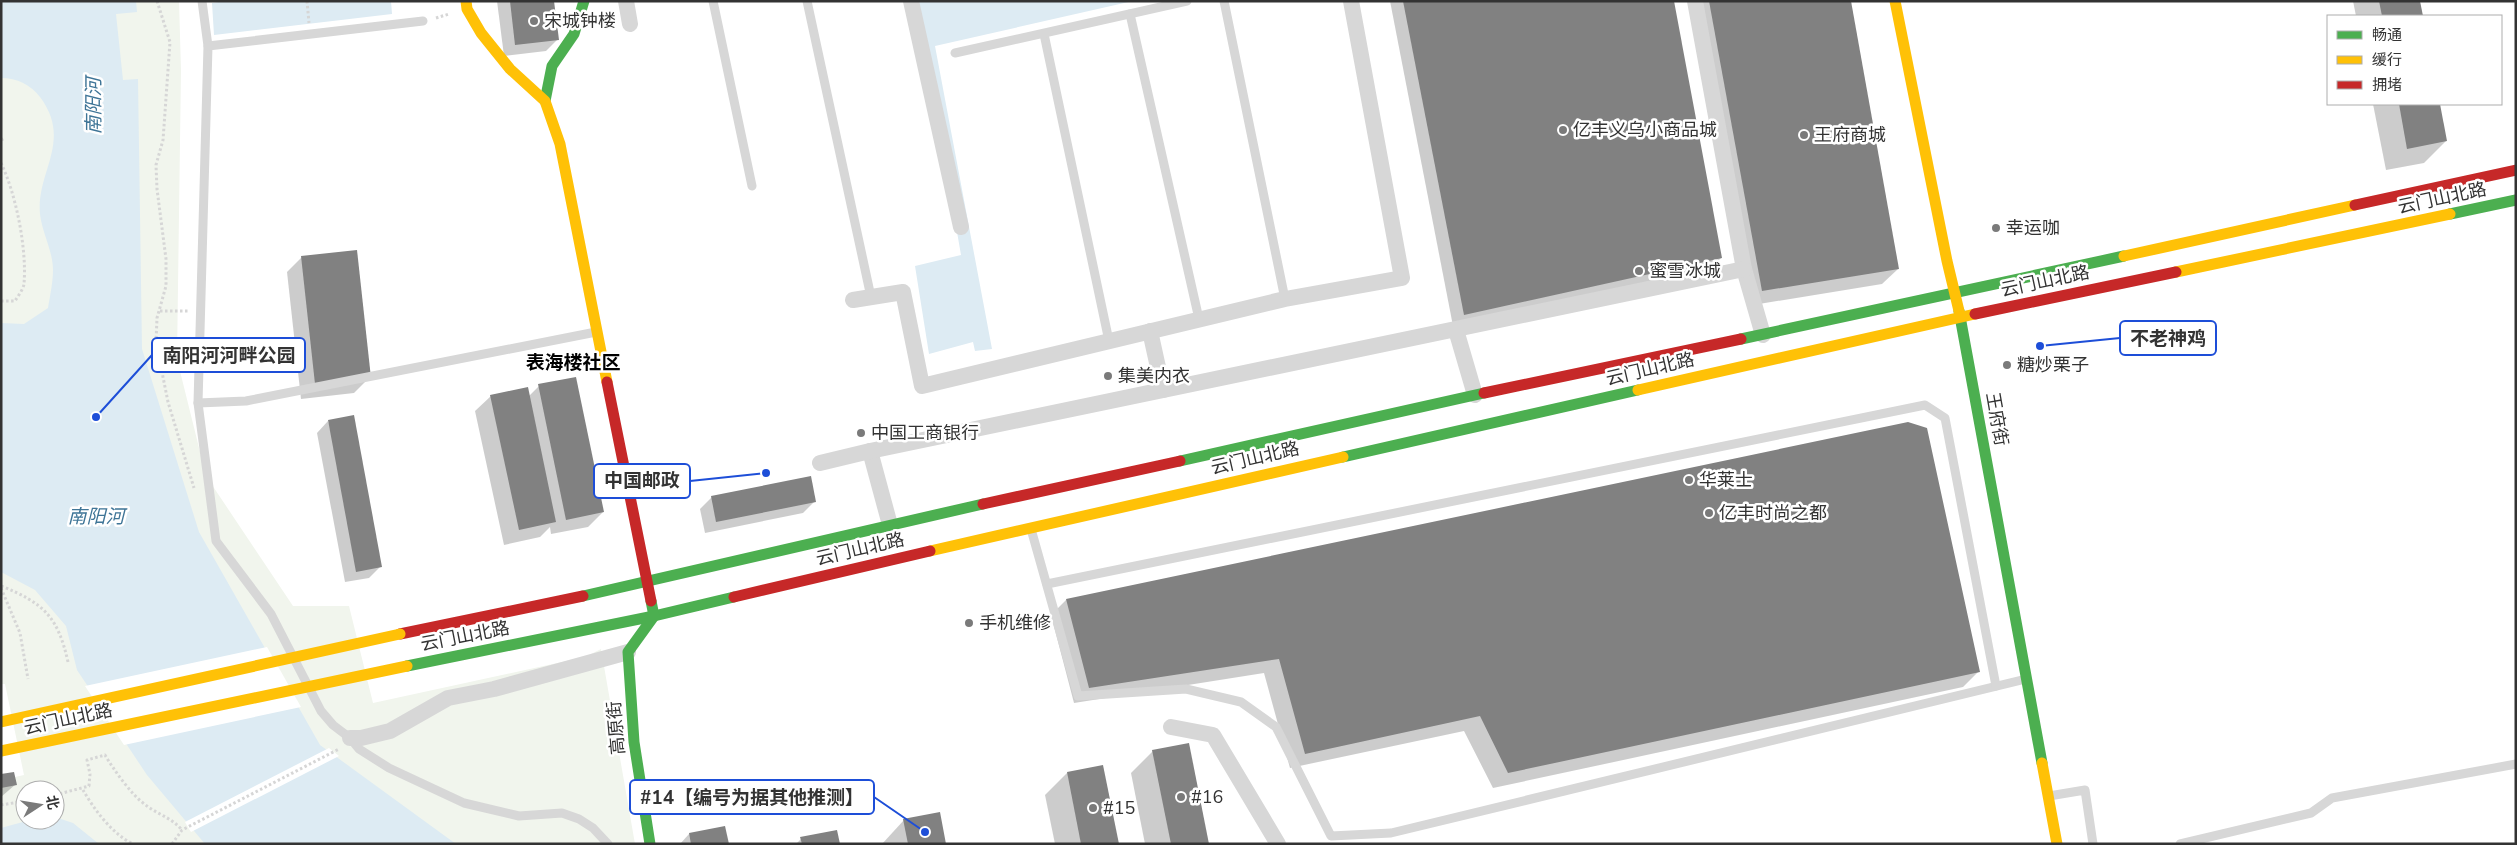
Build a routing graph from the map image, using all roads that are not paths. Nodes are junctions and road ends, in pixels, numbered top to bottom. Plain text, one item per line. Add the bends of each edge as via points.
1 (202, 1) edge
2 (584, 1) edge
3 (626, 1) edge
4 (713, 1) edge
5 (807, 1) edge
6 (911, 1) edge
7 (1187, 1) edge
8 (1224, 1) edge
9 (1351, 1) edge
10 (1695, 1) edge
11 (1895, 1) edge
12 (466, 5) edge
13 (1130, 14) junction
14 (423, 21) road end
15 (630, 24) dead end
16 (1044, 34) junction
17 (208, 46) junction
18 (955, 53) dead end
19 (545, 100) junction
20 (2516, 170) edge
21 (752, 186) dead end
22 (2516, 200) edge
23 (961, 227) dead end
24 (1744, 269) junction
25 (1956, 293) junction
26 (871, 297) junction
27 (1284, 299) junction
28 (853, 300) dead end
29 (1961, 317) junction
30 (1199, 319) junction
31 (1456, 330) junction
32 (1150, 331) junction
33 (597, 332) junction
34 (1763, 335) junction
35 (1109, 341) junction
36 (1164, 390) junction
37 (1475, 395) junction
38 (198, 403) junction
39 (870, 451) junction
40 (820, 464) dead end
41 (890, 525) junction
42 (1030, 527) junction
43 (648, 583) junction
44 (1046, 584) junction
45 (654, 616) junction
46 (628, 652) junction
47 (2026, 679) junction
48 (1996, 686) junction
49 (1, 722) edge
50 (1171, 727) dead end
51 (344, 744) junction
52 (1, 751) edge
53 (2516, 764) edge
54 (2048, 796) junction
55 (608, 844) edge
56 (650, 844) edge
57 (1278, 844) edge
58 (2057, 844) edge
59 (2093, 844) edge
60 (2180, 844) edge

1 - 17 lane
2 - 19 main road via 574,34 552,66
3 - 15 street
4 - 21 lane
5 - 26 lane
6 - 23 street
7 - 13 lane
8 - 27 lane
9 - 27 street via 1402,278
10 - 24 street
11 - 25 main road, 王府街
12 - 19 main road via 481,33 505,62
13 - 16 lane
13 - 30 lane
14 - 17 lane
16 - 18 lane
16 - 35 lane
17 - 38 lane
19 - 33 main road via 560,144
20 - 25 main road, 云门山北路
22 - 29 main road, 云门山北路
24 - 31 street
24 - 34 street
25 - 29 main road, 王府街
25 - 34 main road, 云门山北路
26 - 28 street
26 - 35 street via 904,292 922,386
27 - 30 street
29 - 42 main road, 云门山北路
29 - 47 main road, 王府街
30 - 32 street
31 - 36 street
31 - 37 street
32 - 35 street
32 - 36 street
33 - 38 lane via 246,401
33 - 43 main road
34 - 37 main road, 云门山北路
36 - 39 street
37 - 41 main road, 云门山北路
38 - 51 lane via 216,541 271,614 321,711
39 - 40 street
39 - 41 street
41 - 43 main road, 云门山北路
42 - 44 lane
42 - 45 main road, 云门山北路
43 - 45 main road
43 - 49 main road, 云门山北路, bridge
44 - 48 lane via 1078,696 1186,689 1242,702 1276,727 1331,836 1391,833
44 - 48 lane via 1925,405 1946,418
45 - 46 main road
45 - 52 main road, 云门山北路, bridge
46 - 51 street via 448,698 390,730
46 - 56 main road, 高原街 via 634,742
47 - 48 lane
47 - 54 main road, 王府街
50 - 57 street via 1213,735
51 - 55 lane via 464,803 519,816 562,813 579,819
53 - 60 lane via 2332,798 2311,813
54 - 58 main road, 王府街
54 - 59 lane via 2085,790

